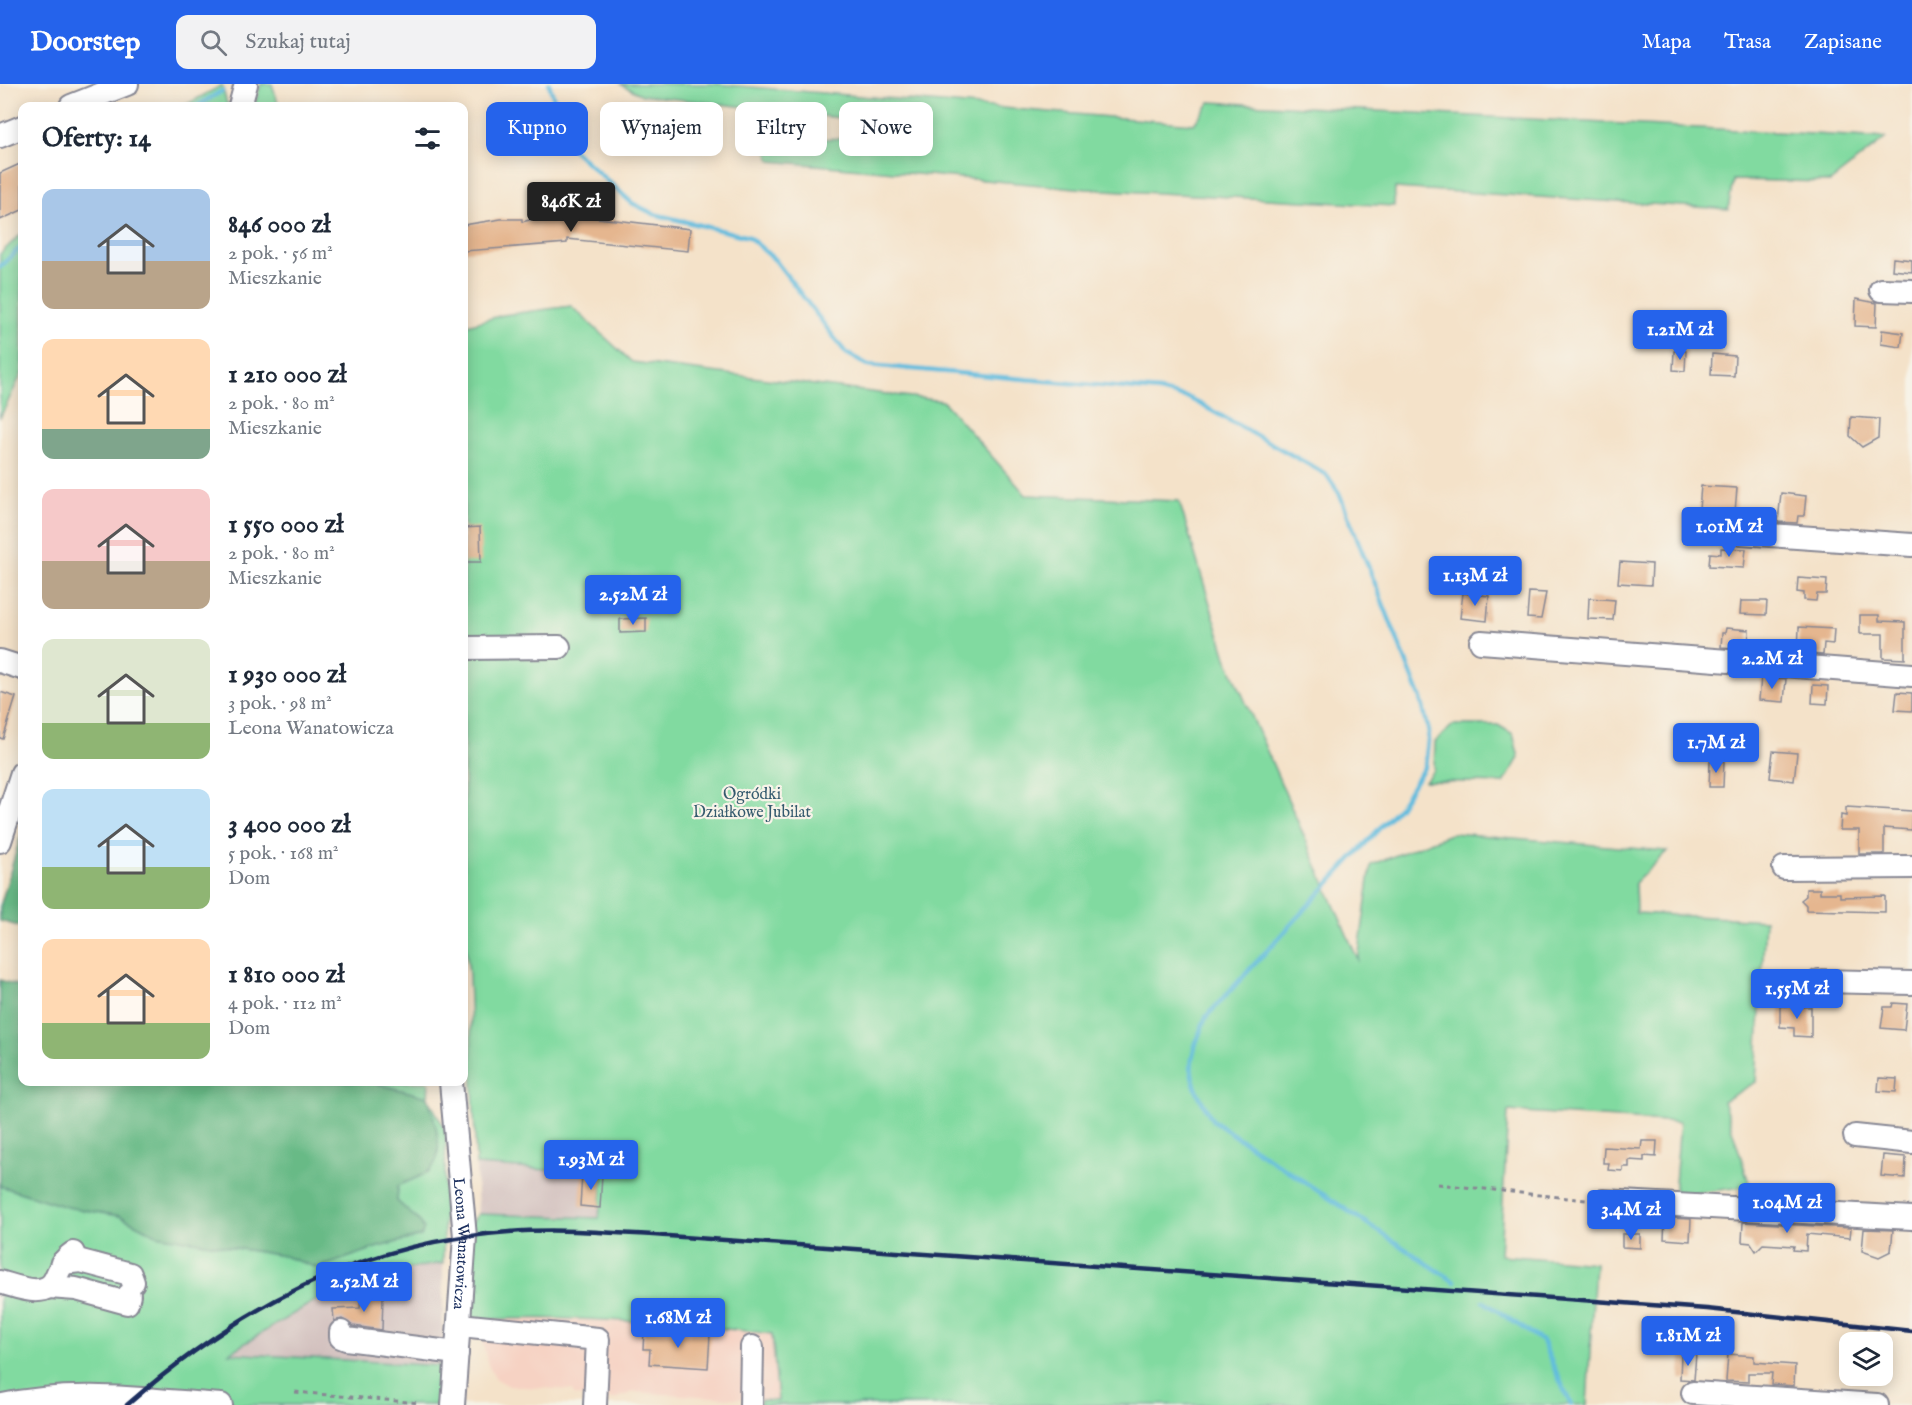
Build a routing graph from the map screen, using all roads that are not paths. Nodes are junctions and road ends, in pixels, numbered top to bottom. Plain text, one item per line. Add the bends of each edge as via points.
1 (127, 84) edge
2 (81, 102) edge
3 (18, 129) edge
4 (0, 136) edge
5 (1881, 290) dead end
6 (1912, 291) edge
7 (1741, 533) dead end
8 (1912, 545) edge
9 (1481, 642) dead end
10 (559, 647) dead end
11 (468, 648) edge
12 (0, 661) edge
13 (18, 667) edge
14 (1912, 675) edge
15 (18, 785) edge
16 (0, 841) edge
17 (1784, 867) dead end
18 (1912, 867) edge
19 (1819, 981) dead end
20 (1912, 983) edge
21 (451, 1086) edge
22 (1855, 1136) dead end
23 (1912, 1142) edge
24 (1603, 1201) road end
25 (1912, 1218) edge
26 (0, 1282) edge
27 (49, 1287) junction
28 (460, 1325) junction
29 (341, 1332) dead end
30 (752, 1347) dead end
31 (457, 1353) junction
32 (1693, 1393) dead end
33 (3, 1405) edge
34 (220, 1405) edge
35 (453, 1405) edge
36 (595, 1405) edge
37 (751, 1405) edge
38 (1877, 1405) edge

1 - 2 street
3 - 4 street
5 - 6 street
7 - 8 street
9 - 14 street
10 - 11 street
12 - 13 street
15 - 16 street
17 - 18 street
19 - 20 street
21 - 28 street, Leona Wanatowicza via 465,1237
22 - 23 street
24 - 25 street
26 - 27 street via 31,1290
27 - 27 street via 67,1258 129,1274 131,1289 128,1303 76,1289
28 - 31 street, Leona Wanatowicza
28 - 36 street via 598,1339
29 - 31 street via 346,1339
30 - 37 street
31 - 35 street, Leona Wanatowicza
32 - 38 street
33 - 34 street via 80,1397

